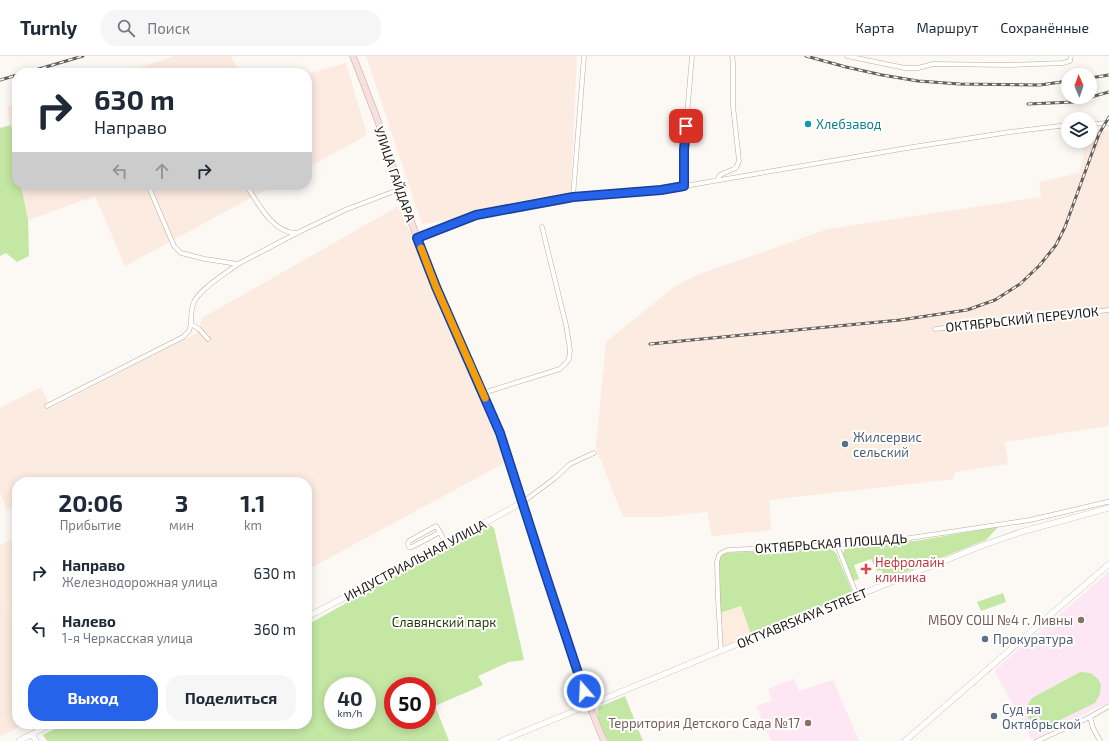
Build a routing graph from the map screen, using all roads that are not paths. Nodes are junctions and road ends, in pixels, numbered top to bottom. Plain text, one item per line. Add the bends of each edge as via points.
1 (353, 56) edge
2 (584, 56) edge
3 (692, 56) edge
4 (732, 56) edge
5 (847, 56) edge
6 (1071, 56) edge
7 (1109, 123) edge
8 (1097, 124) edge
9 (1061, 126) edge
10 (717, 180) junction
11 (684, 186) junction
12 (400, 189) junction
13 (150, 190) edge
14 (249, 190) edge
15 (573, 197) junction
16 (542, 227) dead end
17 (297, 233) junction
18 (417, 238) junction
19 (238, 264) junction
20 (1109, 310) edge
21 (191, 324) junction
22 (935, 329) dead end
23 (208, 339) dead end
24 (483, 393) junction
25 (47, 406) dead end
26 (594, 453) dead end
27 (523, 502) junction
28 (1109, 502) edge
29 (1109, 508) edge
30 (440, 532) junction
31 (446, 544) junction
32 (837, 545) junction
33 (1109, 564) edge
34 (857, 596) junction
35 (312, 614) edge
36 (722, 651) junction
37 (589, 704) junction
38 (1109, 706) edge
39 (1090, 717) junction
40 (42, 729) edge
41 (32, 734) junction
42 (19, 741) edge
43 (36, 741) edge
44 (501, 741) edge
45 (604, 741) edge
46 (904, 741) edge
47 (1037, 741) edge
48 (1100, 741) edge

1 - 12 main road, УЛИЦА ГАЙДАРА
2 - 15 street
3 - 11 street via 684,150
4 - 10 street via 733,106 739,161 736,168 720,175
5 - 6 street via 912,68 934,64 1063,63 1070,61
7 - 8 street
9 - 10 street via 912,147
10 - 11 street
11 - 15 street
12 - 17 street via 345,210
12 - 18 main road, УЛИЦА ГАЙДАРА
13 - 19 street via 177,250 205,259
14 - 17 street via 269,219 289,233
15 - 18 street via 476,215
16 - 24 street via 566,325 569,359 560,369
17 - 19 street
18 - 24 main road, УЛИЦА ГАЙДАРА
19 - 21 street via 197,298 192,309
20 - 22 street, ОКТЯБРЬСКИЙ ПЕРЕУЛОК
21 - 23 street via 204,332
21 - 25 street via 183,337
24 - 27 main road, УЛИЦА ГАЙДАРА via 500,433
26 - 27 street via 570,464
27 - 31 street, ИНДУСТРИАЛЬНАЯ УЛИЦА
27 - 37 main road, УЛИЦА ГАЙДАРА
28 - 32 street, ОКТЯБРЬСКАЯ ПЛОЩАДЬ via 1030,520 897,540
29 - 34 street, OKTYABRSKAYA STREET via 1021,532
30 - 30 street via 435,527 409,541 409,547
30 - 31 street
31 - 35 street, ИНДУСТРИАЛЬНАЯ УЛИЦА
32 - 34 street
32 - 36 street, ОКТЯБРЬСКАЯ ПЛОЩАДЬ via 723,552 718,562
33 - 46 street
34 - 36 street, OKTYABRSKAYA STREET
36 - 37 street, OKTYABRSKAYA STREET
37 - 44 street, OKTYABRSKAYA STREET
37 - 45 main road, УЛИЦА ГАЙДАРА
38 - 39 street
39 - 47 street
39 - 48 street
40 - 41 street
41 - 42 street
41 - 43 street

